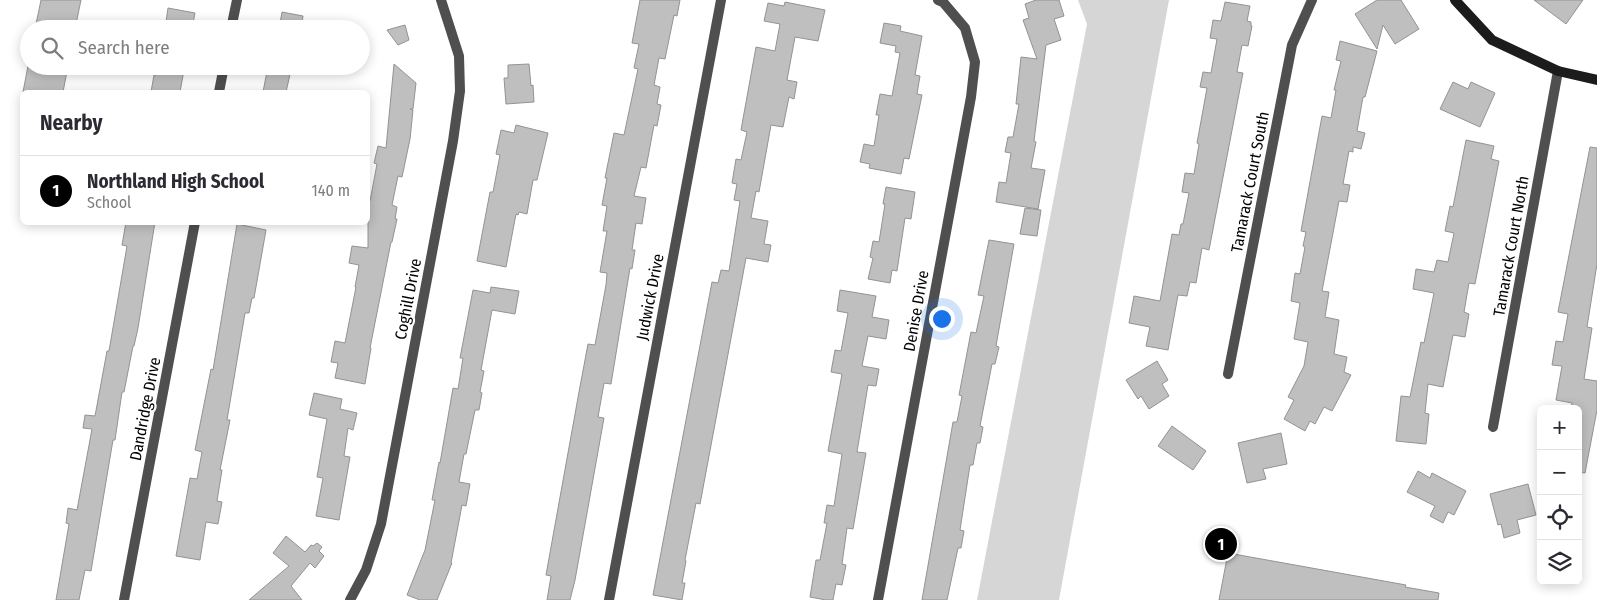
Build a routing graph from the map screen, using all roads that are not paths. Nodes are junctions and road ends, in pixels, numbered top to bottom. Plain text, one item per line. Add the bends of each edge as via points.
1 (237, 0) edge
2 (441, 0) edge
3 (721, 0) edge
4 (938, 0) edge
5 (1312, 0) edge
6 (1454, 0) edge
7 (233, 20) edge
8 (1558, 71) junction
9 (223, 75) edge
10 (1597, 80) edge
11 (220, 90) edge
12 (194, 225) edge
13 (1228, 374) dead end
14 (1493, 427) dead end
15 (124, 600) edge
16 (350, 600) edge
17 (609, 600) edge
18 (878, 600) edge

1 - 7 street
2 - 16 street, Coghill Drive via 459,56 460,91 454,141 381,524 366,570
3 - 17 street, Judwick Drive
4 - 18 street, Denise Drive via 965,28 975,62
5 - 13 street, Tamarack Court South via 1292,45
6 - 8 street via 1492,40
8 - 10 street
8 - 14 street, Tamarack Court North
9 - 11 street
12 - 15 street, Dandridge Drive

